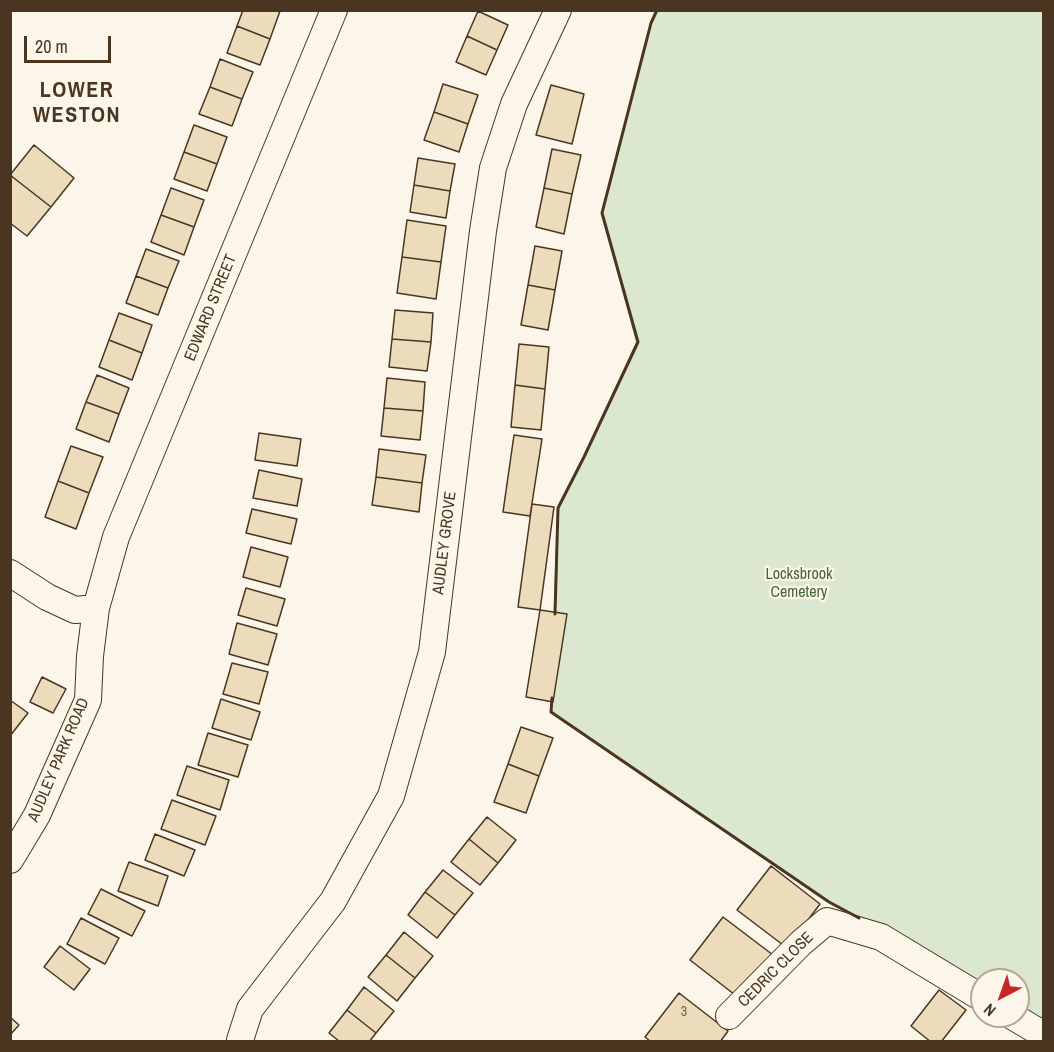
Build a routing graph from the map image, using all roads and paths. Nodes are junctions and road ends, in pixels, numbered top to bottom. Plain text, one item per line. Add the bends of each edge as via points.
1 (334, 10) edge
2 (558, 10) edge
3 (10, 573) edge
4 (96, 608) junction
5 (10, 860) edge
6 (970, 991) edge
7 (729, 1017) dead end
8 (1030, 1027) edge
9 (1044, 1035) edge
10 (240, 1040) edge

1 - 4 street, EDWARD STREET via 116,537
2 - 10 street, AUDLEY GROVE via 514,104 493,168 432,652 391,796 333,901 250,1009
3 - 4 street via 75,610
4 - 5 street, AUDLEY PARK ROAD via 88,700 37,815
6 - 7 street, CEDRIC CLOSE via 881,937 827,921
8 - 9 street

